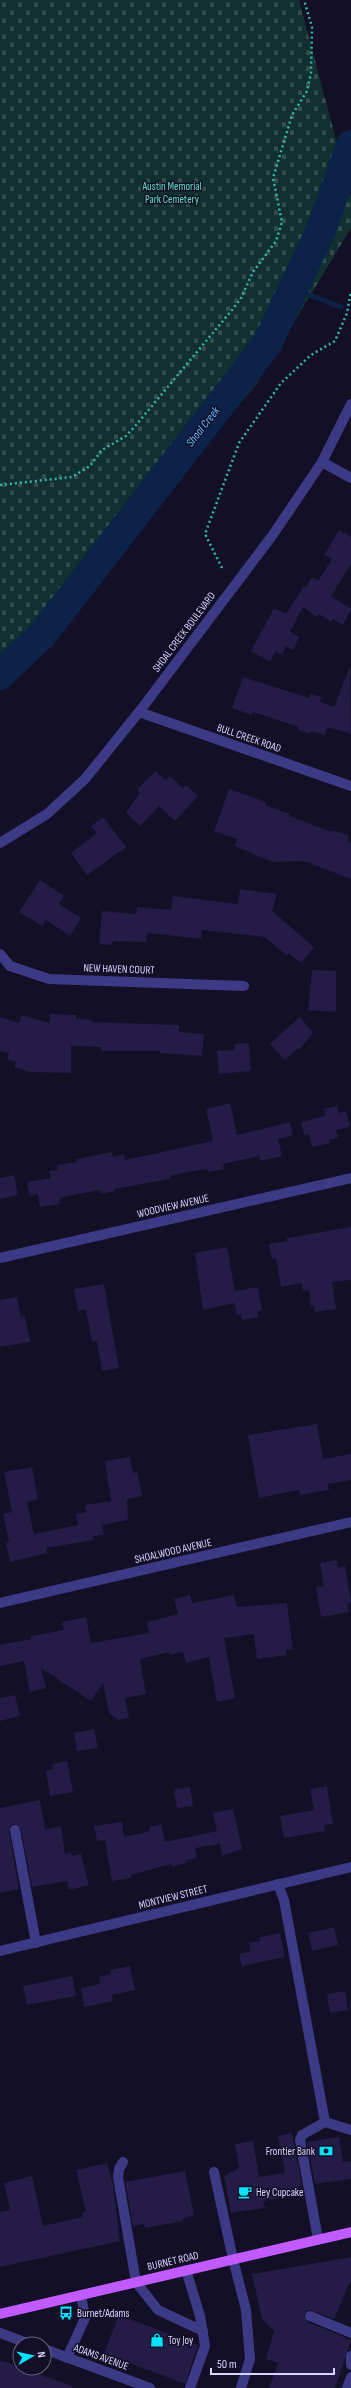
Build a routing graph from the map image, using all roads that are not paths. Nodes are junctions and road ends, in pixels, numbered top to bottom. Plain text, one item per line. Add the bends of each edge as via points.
1 (351, 404) edge
2 (322, 462) junction
3 (351, 478) edge
4 (139, 712) junction
5 (351, 786) edge
6 (0, 843) edge
7 (0, 954) edge
8 (244, 986) dead end
9 (351, 1178) edge
10 (0, 1258) edge
11 (351, 1522) edge
12 (0, 1603) edge
13 (15, 1830) dead end
14 (351, 1867) edge
15 (278, 1884) junction
16 (36, 1943) junction
17 (0, 1951) edge
18 (325, 2122) junction
19 (351, 2130) edge
20 (123, 2162) dead end
21 (214, 2172) dead end
22 (351, 2232) edge
23 (318, 2239) junction
24 (233, 2259) junction
25 (186, 2270) junction
26 (136, 2282) junction
27 (81, 2295) junction
28 (0, 2314) edge
29 (310, 2316) dead end
30 (203, 2331) junction
31 (0, 2333) edge
32 (351, 2333) edge
33 (12, 2337) edge
34 (52, 2352) edge
35 (351, 2356) edge
36 (67, 2358) junction
37 (351, 2365) edge
38 (351, 2377) edge
39 (150, 2388) edge
40 (190, 2388) edge
41 (242, 2388) edge
42 (347, 2388) edge

1 - 2 street, SHOAL CREEK BOULEVARD
2 - 3 street
2 - 4 street, SHOAL CREEK BOULEVARD via 272,536
4 - 5 street, BULL CREEK ROAD
4 - 6 street, SHOAL CREEK BOULEVARD via 85,779 47,814
7 - 8 street, NEW HAVEN COURT via 10,966 49,978
9 - 10 street, WOODVIEW AVENUE
11 - 12 street, SHOALWOOD AVENUE
13 - 16 street
14 - 15 street, MONTVIEW STREET
15 - 16 street, MONTVIEW STREET
15 - 18 street via 284,1900
16 - 17 street, MONTVIEW STREET
18 - 19 street
18 - 23 street via 302,2135 300,2140
20 - 26 street via 118,2177
21 - 24 street
22 - 23 main road, BURNET ROAD
23 - 24 main road, BURNET ROAD
24 - 25 main road, BURNET ROAD
24 - 41 street via 246,2310 250,2359
25 - 26 main road, BURNET ROAD
25 - 30 street
26 - 27 main road, BURNET ROAD
26 - 30 street via 158,2310
27 - 28 main road, BURNET ROAD
27 - 36 street via 85,2318
29 - 32 street
30 - 40 street via 205,2346
31 - 33 street
34 - 36 street, ADAMS AVENUE
35 - 37 street
36 - 39 street, ADAMS AVENUE
38 - 42 street

